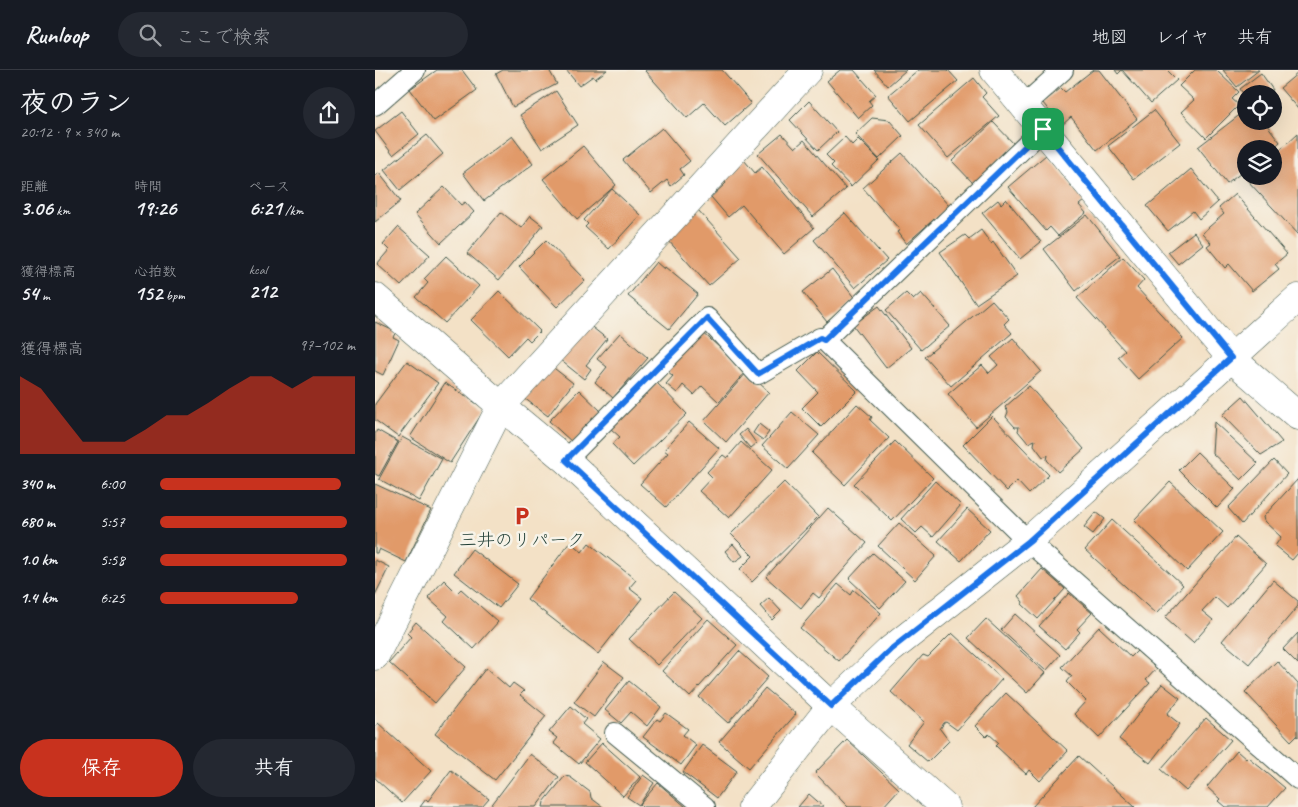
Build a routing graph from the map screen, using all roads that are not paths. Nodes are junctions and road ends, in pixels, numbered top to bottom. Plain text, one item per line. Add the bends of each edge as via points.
1 (415, 70) edge
2 (808, 70) edge
3 (994, 70) edge
4 (1063, 70) edge
5 (375, 105) edge
6 (1023, 106) junction
7 (1043, 129) junction
8 (375, 297) edge
9 (1298, 298) edge
10 (824, 340) junction
11 (1231, 358) junction
12 (501, 406) junction
13 (1298, 416) edge
14 (566, 460) junction
15 (1029, 541) junction
16 (375, 656) edge
17 (831, 706) junction
18 (615, 733) dead end
19 (1298, 779) edge
20 (705, 807) edge
21 (752, 807) edge
22 (945, 807) edge

1 - 5 lane
2 - 12 street
3 - 6 street
4 - 6 lane
6 - 7 street
7 - 10 lane
7 - 11 street
8 - 12 street
9 - 11 street
10 - 14 lane via 820,338 758,374 707,318
10 - 15 lane
11 - 13 street
11 - 15 street
12 - 14 street
12 - 16 street
14 - 17 street
15 - 17 street via 890,650
15 - 19 lane
17 - 21 street
17 - 22 street
18 - 20 lane

